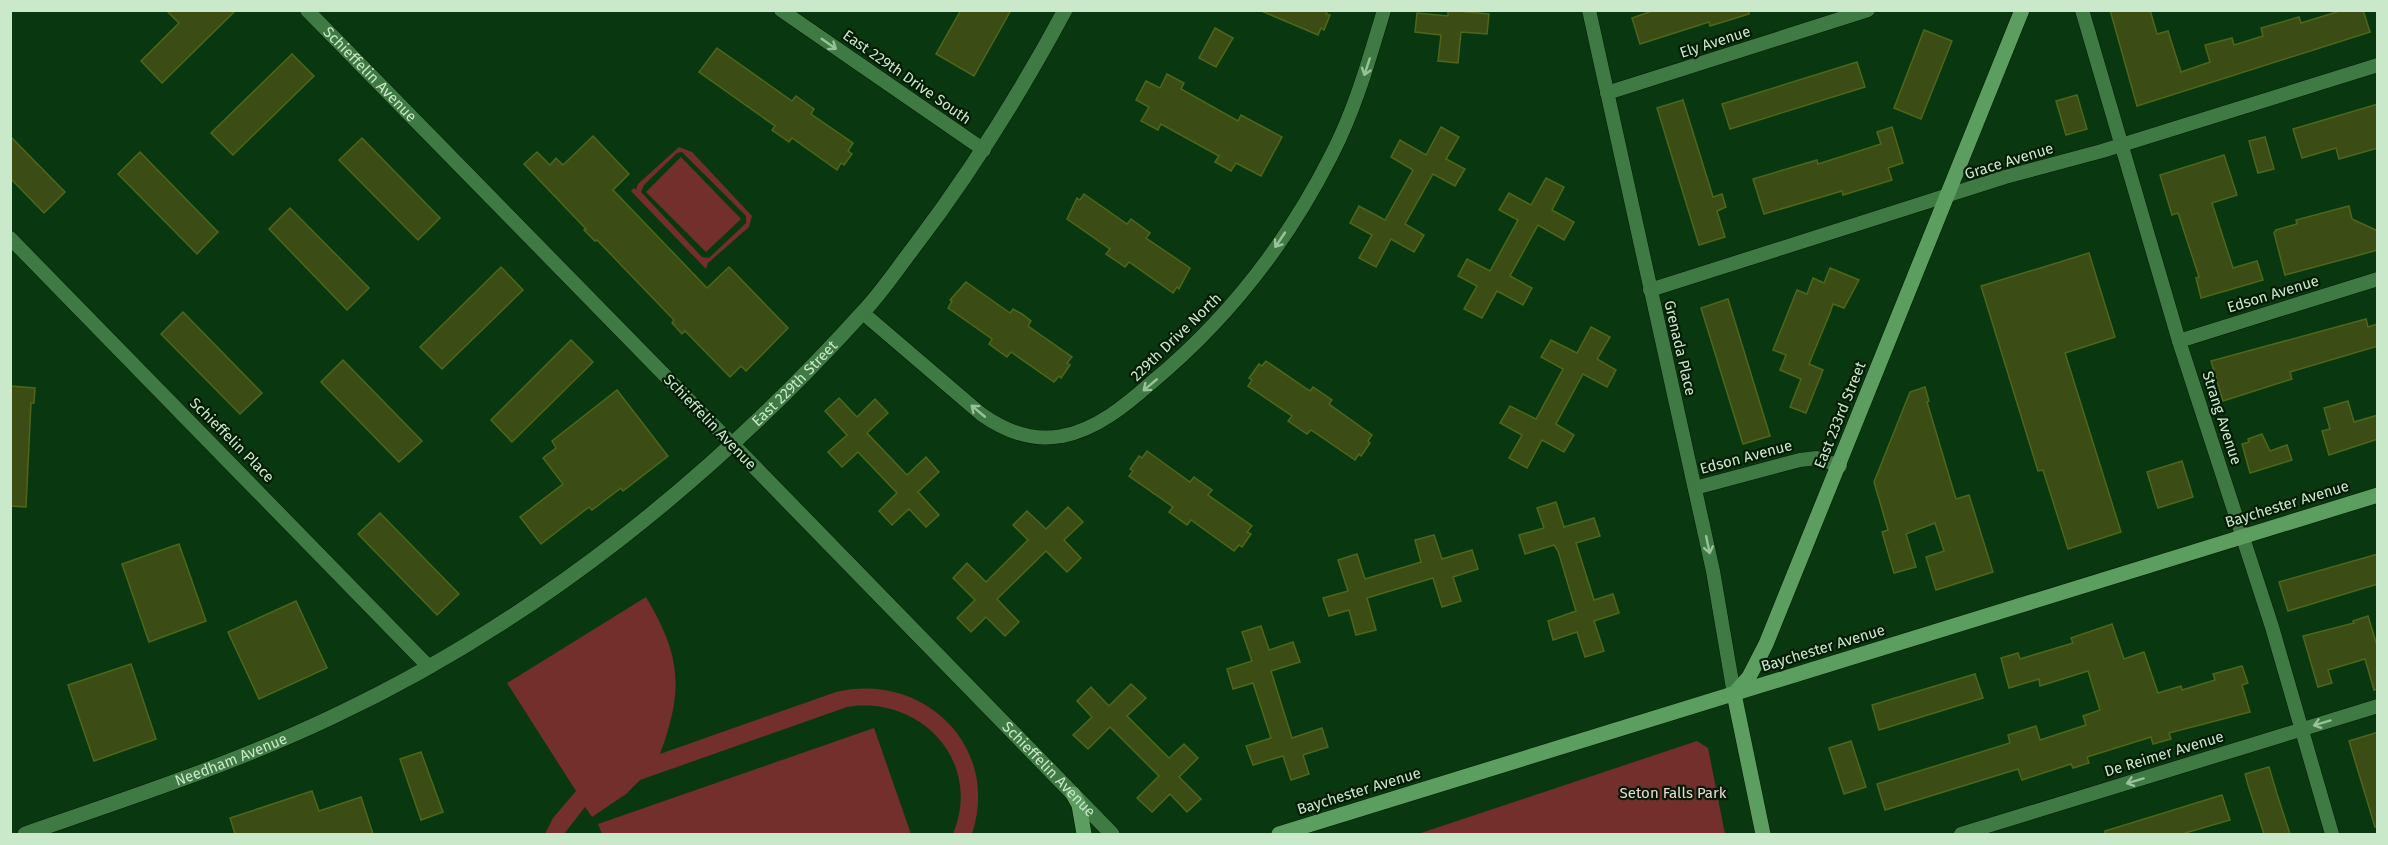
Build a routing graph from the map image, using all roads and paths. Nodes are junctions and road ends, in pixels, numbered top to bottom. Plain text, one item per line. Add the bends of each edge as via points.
1 (307, 10) edge
2 (781, 10) edge
3 (1065, 10) edge
4 (1384, 10) edge
5 (1589, 10) edge
6 (1868, 10) edge
7 (2022, 10) edge
8 (2082, 10) edge
9 (1849, 13) edge
10 (2378, 65) edge
11 (1607, 93) junction
12 (2122, 144) junction
13 (984, 150) junction
14 (1947, 197) junction
15 (10, 238) edge
16 (2378, 279) edge
17 (1650, 290) junction
18 (863, 313) junction
19 (2179, 341) junction
20 (732, 444) junction
21 (1840, 466) junction
22 (1695, 488) junction
23 (2378, 495) edge
24 (2243, 536) junction
25 (429, 667) junction
26 (1734, 694) junction
27 (2378, 706) edge
28 (2299, 730) junction
29 (1073, 794) junction
30 (25, 834) edge
31 (1084, 834) edge
32 (1112, 834) edge
33 (1279, 834) edge
34 (1763, 834) edge
35 (1961, 834) edge
36 (2332, 834) edge

1 - 20 street, Schieffelin Avenue
2 -> 13 street, East 229th Drive South
3 - 13 street, East 229th Street
4 -> 18 street, 229th Drive North via 1354,106 1331,157 1281,240 1239,299 1195,344 1138,395 1097,423 1070,434 1041,438 999,426
5 - 11 street, Grenada Place
6 - 9 street, Ely Avenue
7 - 14 main road, East 233rd Street
8 - 12 street, Strang Avenue
9 - 11 street, Ely Avenue
10 - 12 street, Grace Avenue
11 - 17 street, Grenada Place
12 - 14 street, Grace Avenue
12 - 19 street, Strang Avenue
13 - 18 street, East 229th Street
14 - 17 street, Grace Avenue
14 - 21 main road, East 233rd Street
15 - 25 street, Schieffelin Place
16 - 19 street, Edson Avenue
17 - 22 street, Grenada Place
18 - 20 street, East 229th Street
19 - 24 street, Strang Avenue
20 - 25 street, East 229th Street via 633,529 566,579
20 - 29 street, Schieffelin Avenue
21 - 22 street, Edson Avenue via 1817,458 1800,460
21 - 26 main road, East 233rd Street via 1760,657
22 -> 26 street, Grenada Place via 1725,628
23 - 24 main road, Baychester Avenue
24 - 26 main road, Baychester Avenue
24 - 28 street, Strang Avenue
25 - 30 street, Needham Avenue via 335,716 253,752
26 - 33 main road, Baychester Avenue
26 - 34 main road
27 -> 28 street, De Reimer Avenue
28 -> 35 street, De Reimer Avenue
28 - 36 street, Strang Avenue
29 - 31 main road
29 - 32 street, Schieffelin Avenue

